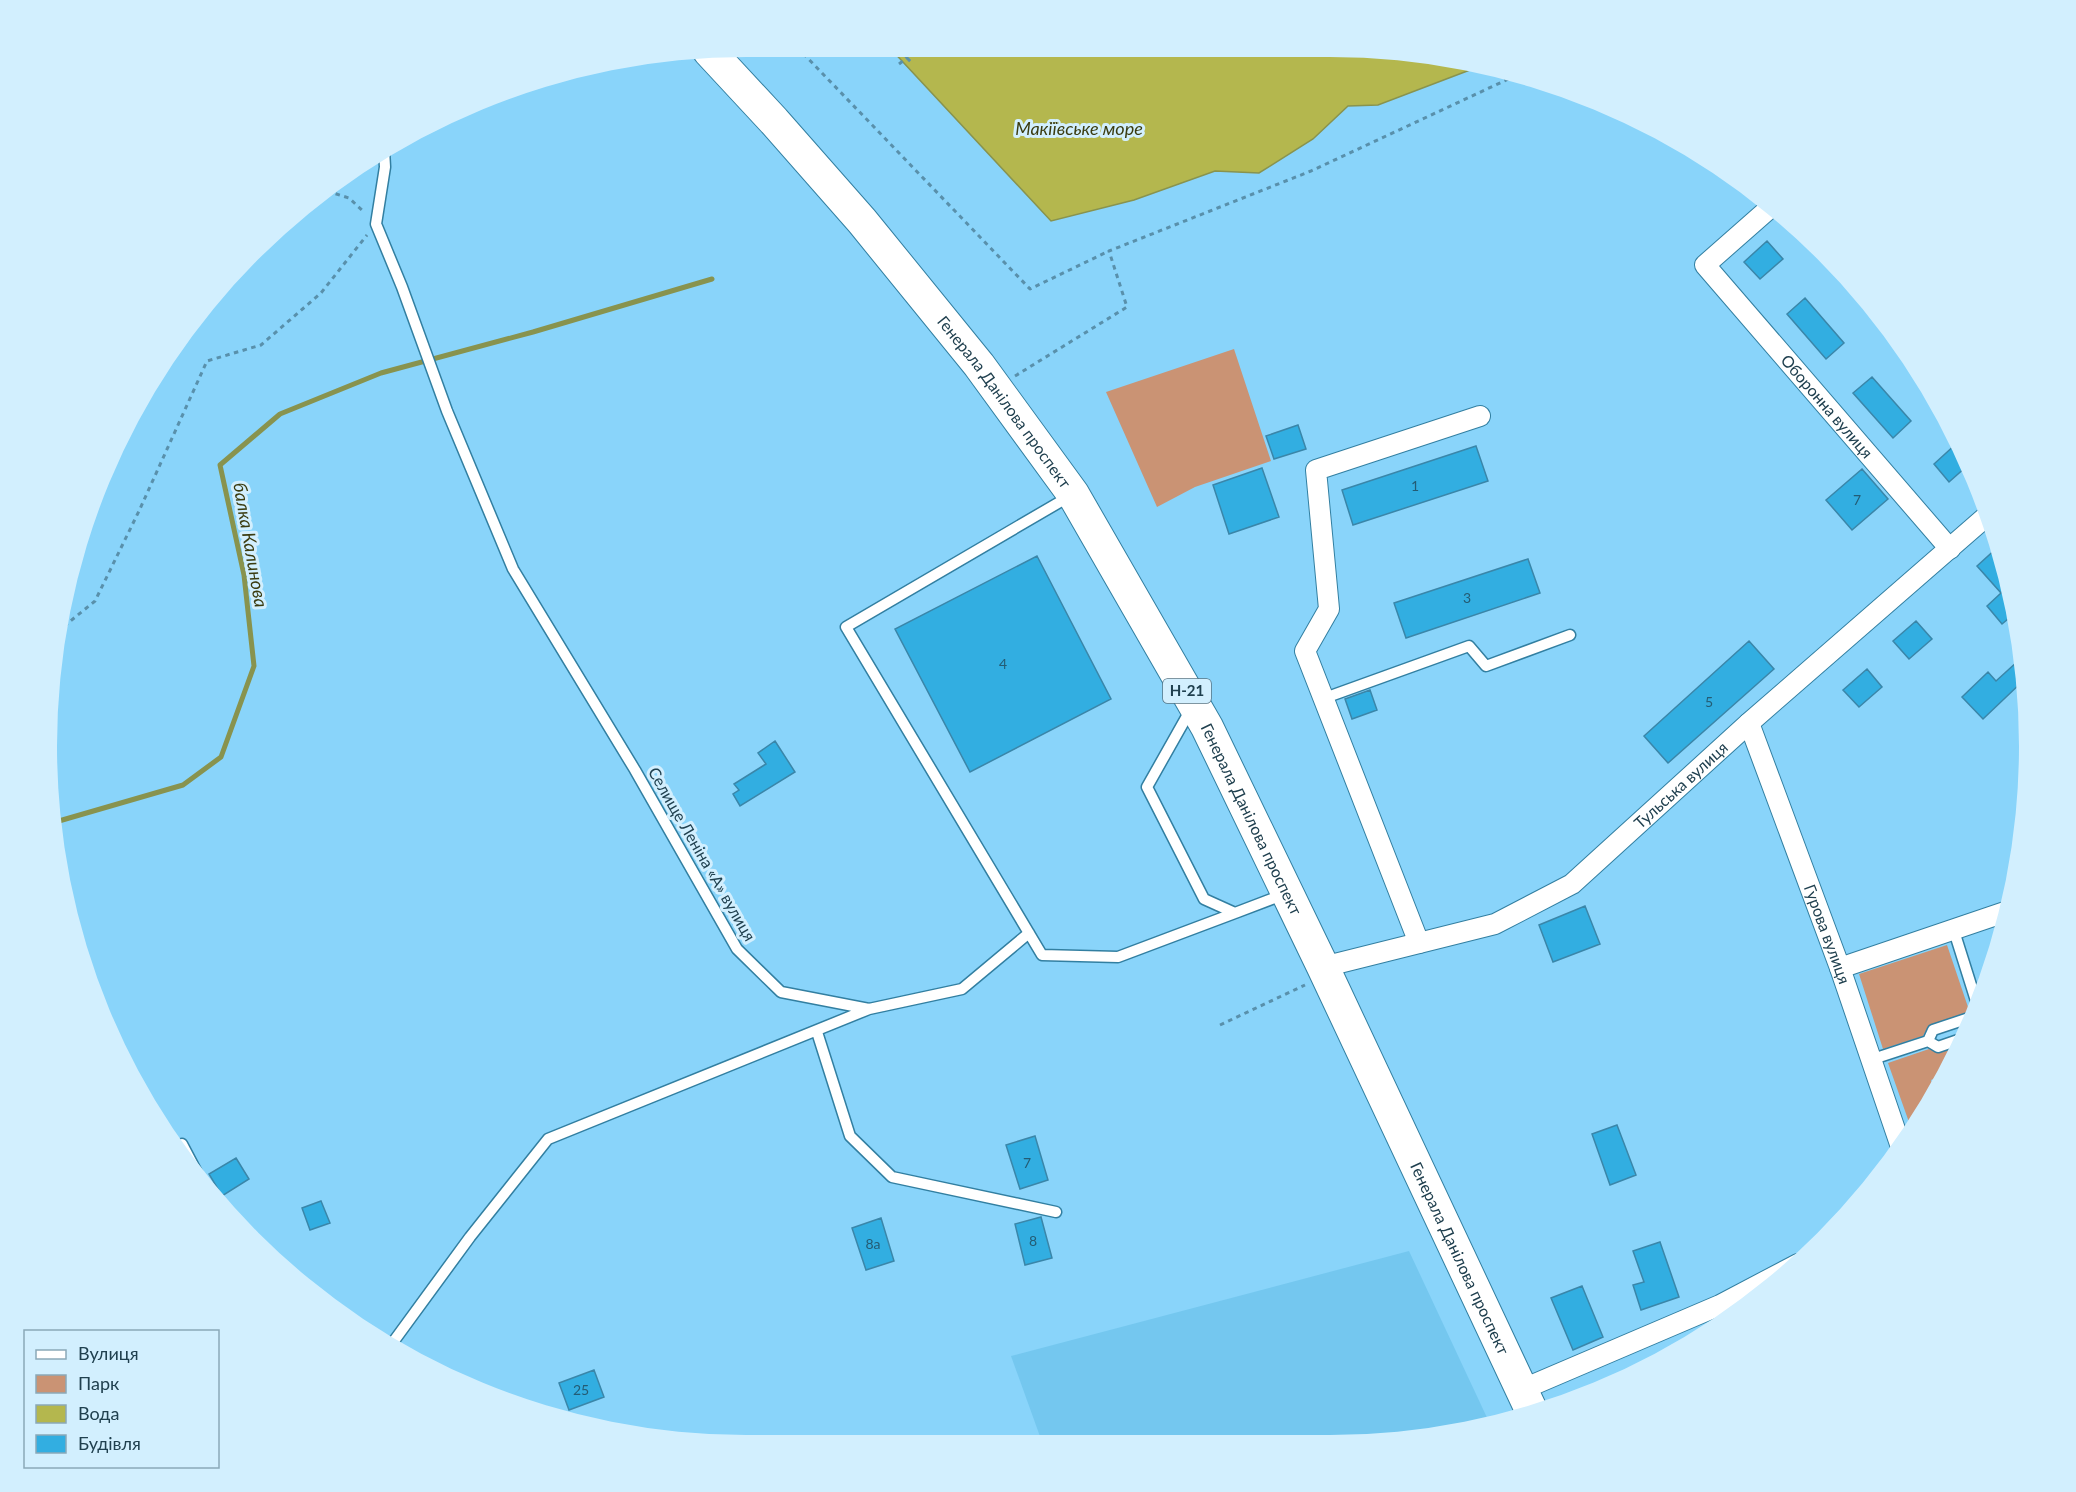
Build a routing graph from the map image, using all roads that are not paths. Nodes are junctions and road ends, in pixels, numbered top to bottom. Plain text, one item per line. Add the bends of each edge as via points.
1 (715, 58) edge
2 (385, 159) edge
3 (1765, 212) edge
4 (1480, 416) dead end
5 (1073, 494) junction
6 (1981, 521) edge
7 (1950, 549) junction
8 (1570, 635) dead end
9 (1322, 699) junction
10 (1194, 704) junction
11 (1749, 723) junction
12 (1288, 893) junction
13 (1235, 913) junction
14 (1998, 915) edge
15 (1953, 931) junction
16 (1029, 933) junction
17 (1419, 943) junction
18 (1839, 968) junction
19 (1325, 971) junction
20 (1973, 992) edge
21 (870, 1009) junction
22 (1962, 1020) edge
23 (817, 1032) junction
24 (1928, 1041) junction
25 (1952, 1042) edge
26 (1870, 1060) junction
27 (1897, 1138) edge
28 (1056, 1212) dead end
29 (1736, 1302) edge
30 (1722, 1311) edge
31 (395, 1339) edge
32 (1527, 1402) edge

1 - 5 main road, Генерала Данілова проспект / Н-21 via 861,221 996,388
2 - 21 lane, Селище Леніна «А» вулиця via 376,224 447,411 513,569 738,950 781,992
3 - 7 street, Оборонна вулиця via 1705,265
4 - 9 street via 1316,470 1329,609 1305,651
5 - 10 main road, Генерала Данілова проспект / Н-21
5 - 16 lane via 846,627
6 - 7 street, Тульська вулиця
7 - 11 street, Тульська вулиця
8 - 9 lane via 1486,666 1469,646
9 - 17 street
10 - 12 main road, Генерала Данілова проспект / Н-21
10 - 13 lane via 1147,787 1204,899
11 - 17 street, Тульська вулиця via 1572,884 1495,924
11 - 18 street, Гурова вулиця
12 - 13 lane
12 - 19 main road, Генерала Данілова проспект / Н-21
13 - 16 lane via 1118,957 1042,955
14 - 15 street
15 - 18 street
15 - 20 lane
16 - 21 lane via 962,989
17 - 19 street, Тульська вулиця
18 - 26 street, Гурова вулиця
19 - 32 main road, Генерала Данілова проспект / Н-21
21 - 23 lane
22 - 24 lane via 1933,1030
23 - 28 lane via 850,1136 892,1177
23 - 31 lane via 548,1139
24 - 25 lane via 1938,1047
24 - 26 lane
26 - 27 street, Гурова вулиця
29 - 30 street
30 - 32 street

